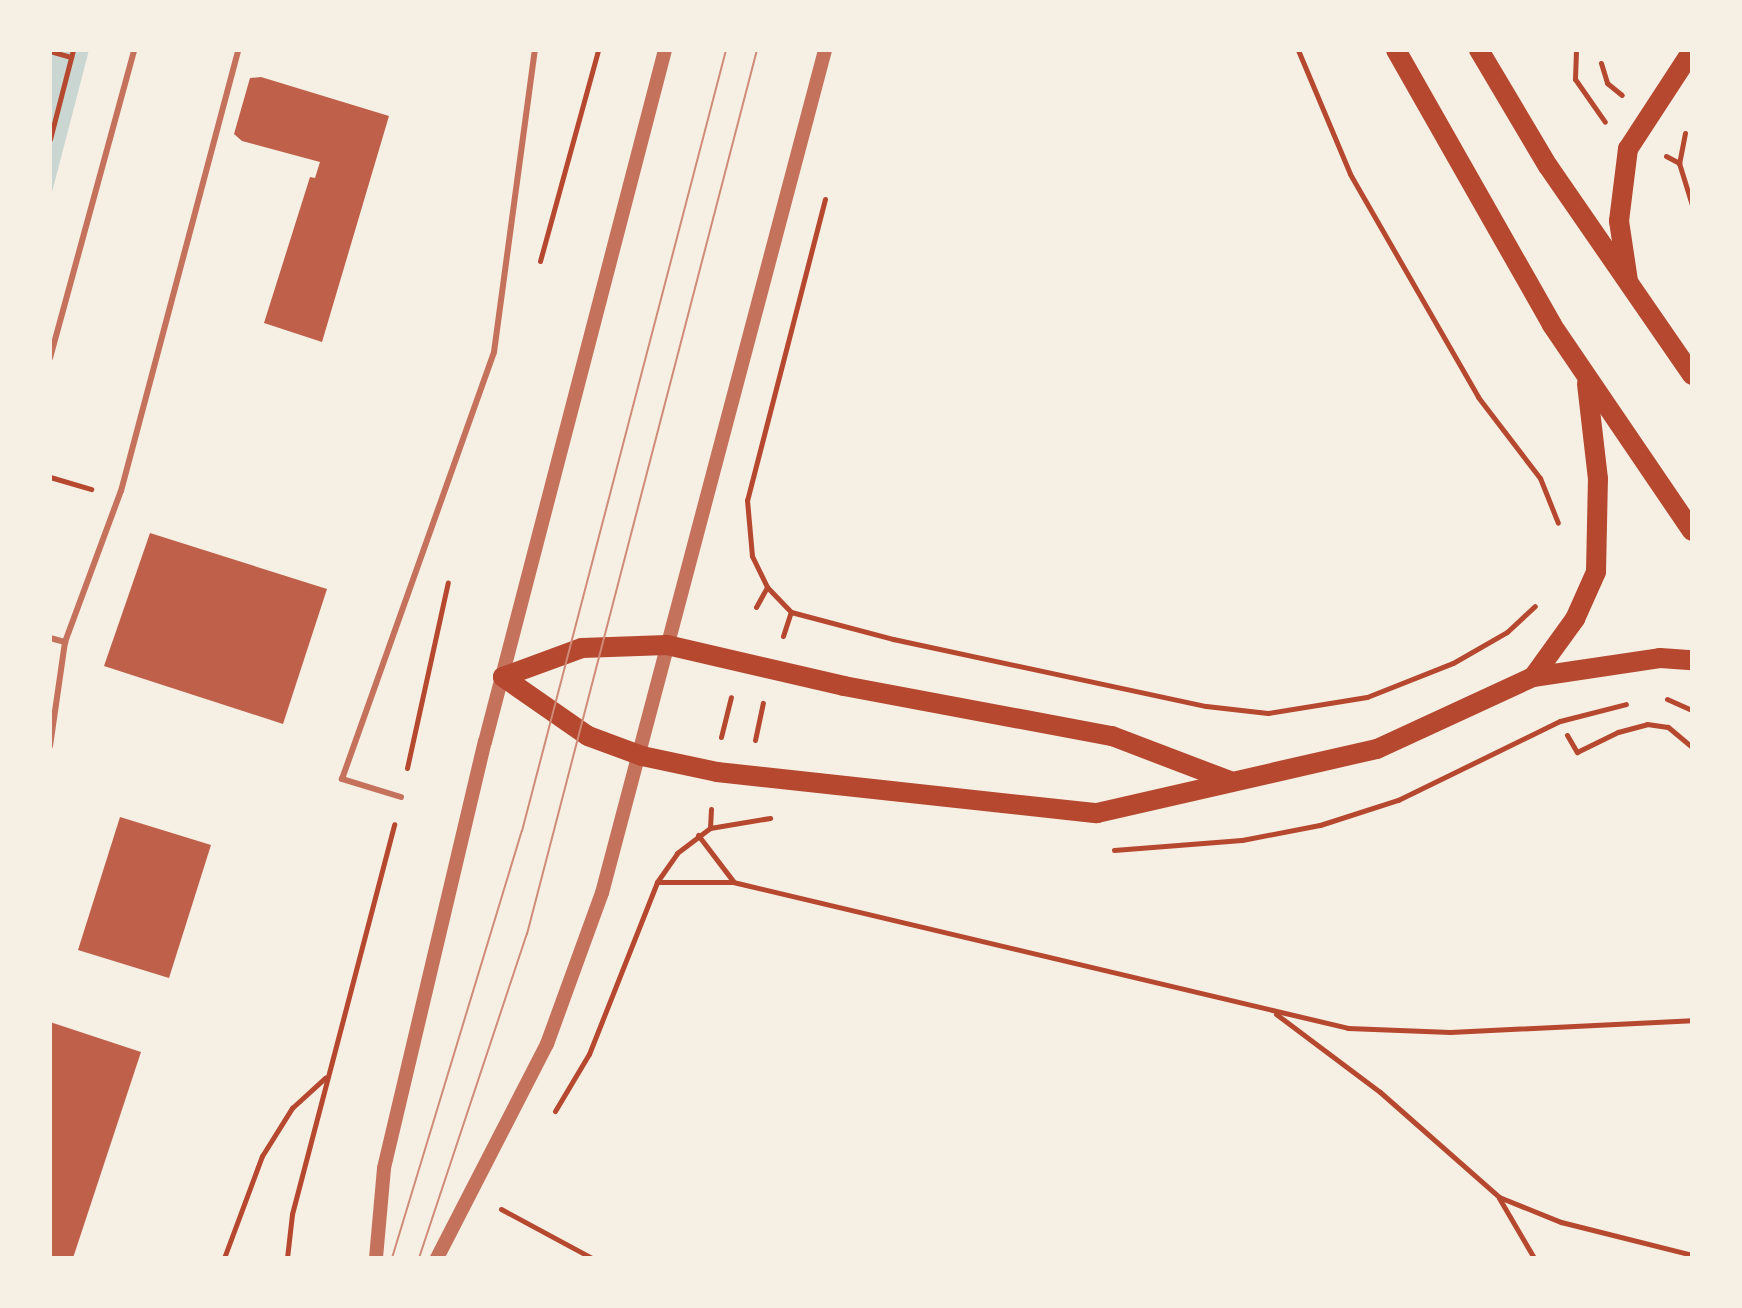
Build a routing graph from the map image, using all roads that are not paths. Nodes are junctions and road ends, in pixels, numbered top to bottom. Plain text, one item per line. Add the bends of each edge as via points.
1 (134, 50) edge
2 (238, 50) edge
3 (535, 50) edge
4 (665, 50) edge
5 (825, 50) edge
6 (1396, 50) edge
7 (1479, 50) edge
8 (1692, 51) edge
9 (1630, 289) junction
10 (50, 358) edge
11 (1692, 375) edge
12 (1586, 379) junction
13 (1692, 531) edge
14 (50, 638) edge
15 (65, 642) junction
16 (667, 645) junction
17 (1692, 660) edge
18 (503, 677) junction
19 (1533, 677) junction
20 (50, 746) edge
21 (642, 756) junction
22 (1230, 781) junction
23 (401, 797) road end
24 (376, 1258) edge
25 (437, 1258) edge

1 - 10 lane
2 - 15 lane via 118,498
3 - 23 lane via 494,352 342,779
4 - 18 street
5 - 16 street
6 - 12 main road
7 - 9 main road
8 - 9 main road via 1628,149 1619,221
9 - 11 main road
12 - 13 main road
12 - 19 main road via 1598,479 1596,572 1575,619
14 - 15 lane
15 - 20 lane
16 - 18 main road via 582,648
16 - 21 street
16 - 22 main road via 844,686 1112,736
17 - 19 main road via 1660,658
18 - 21 main road via 588,736
18 - 24 street via 384,1168
19 - 22 main road via 1377,749
21 - 22 main road via 717,772 1097,813
21 - 25 street via 577,973 547,1044

